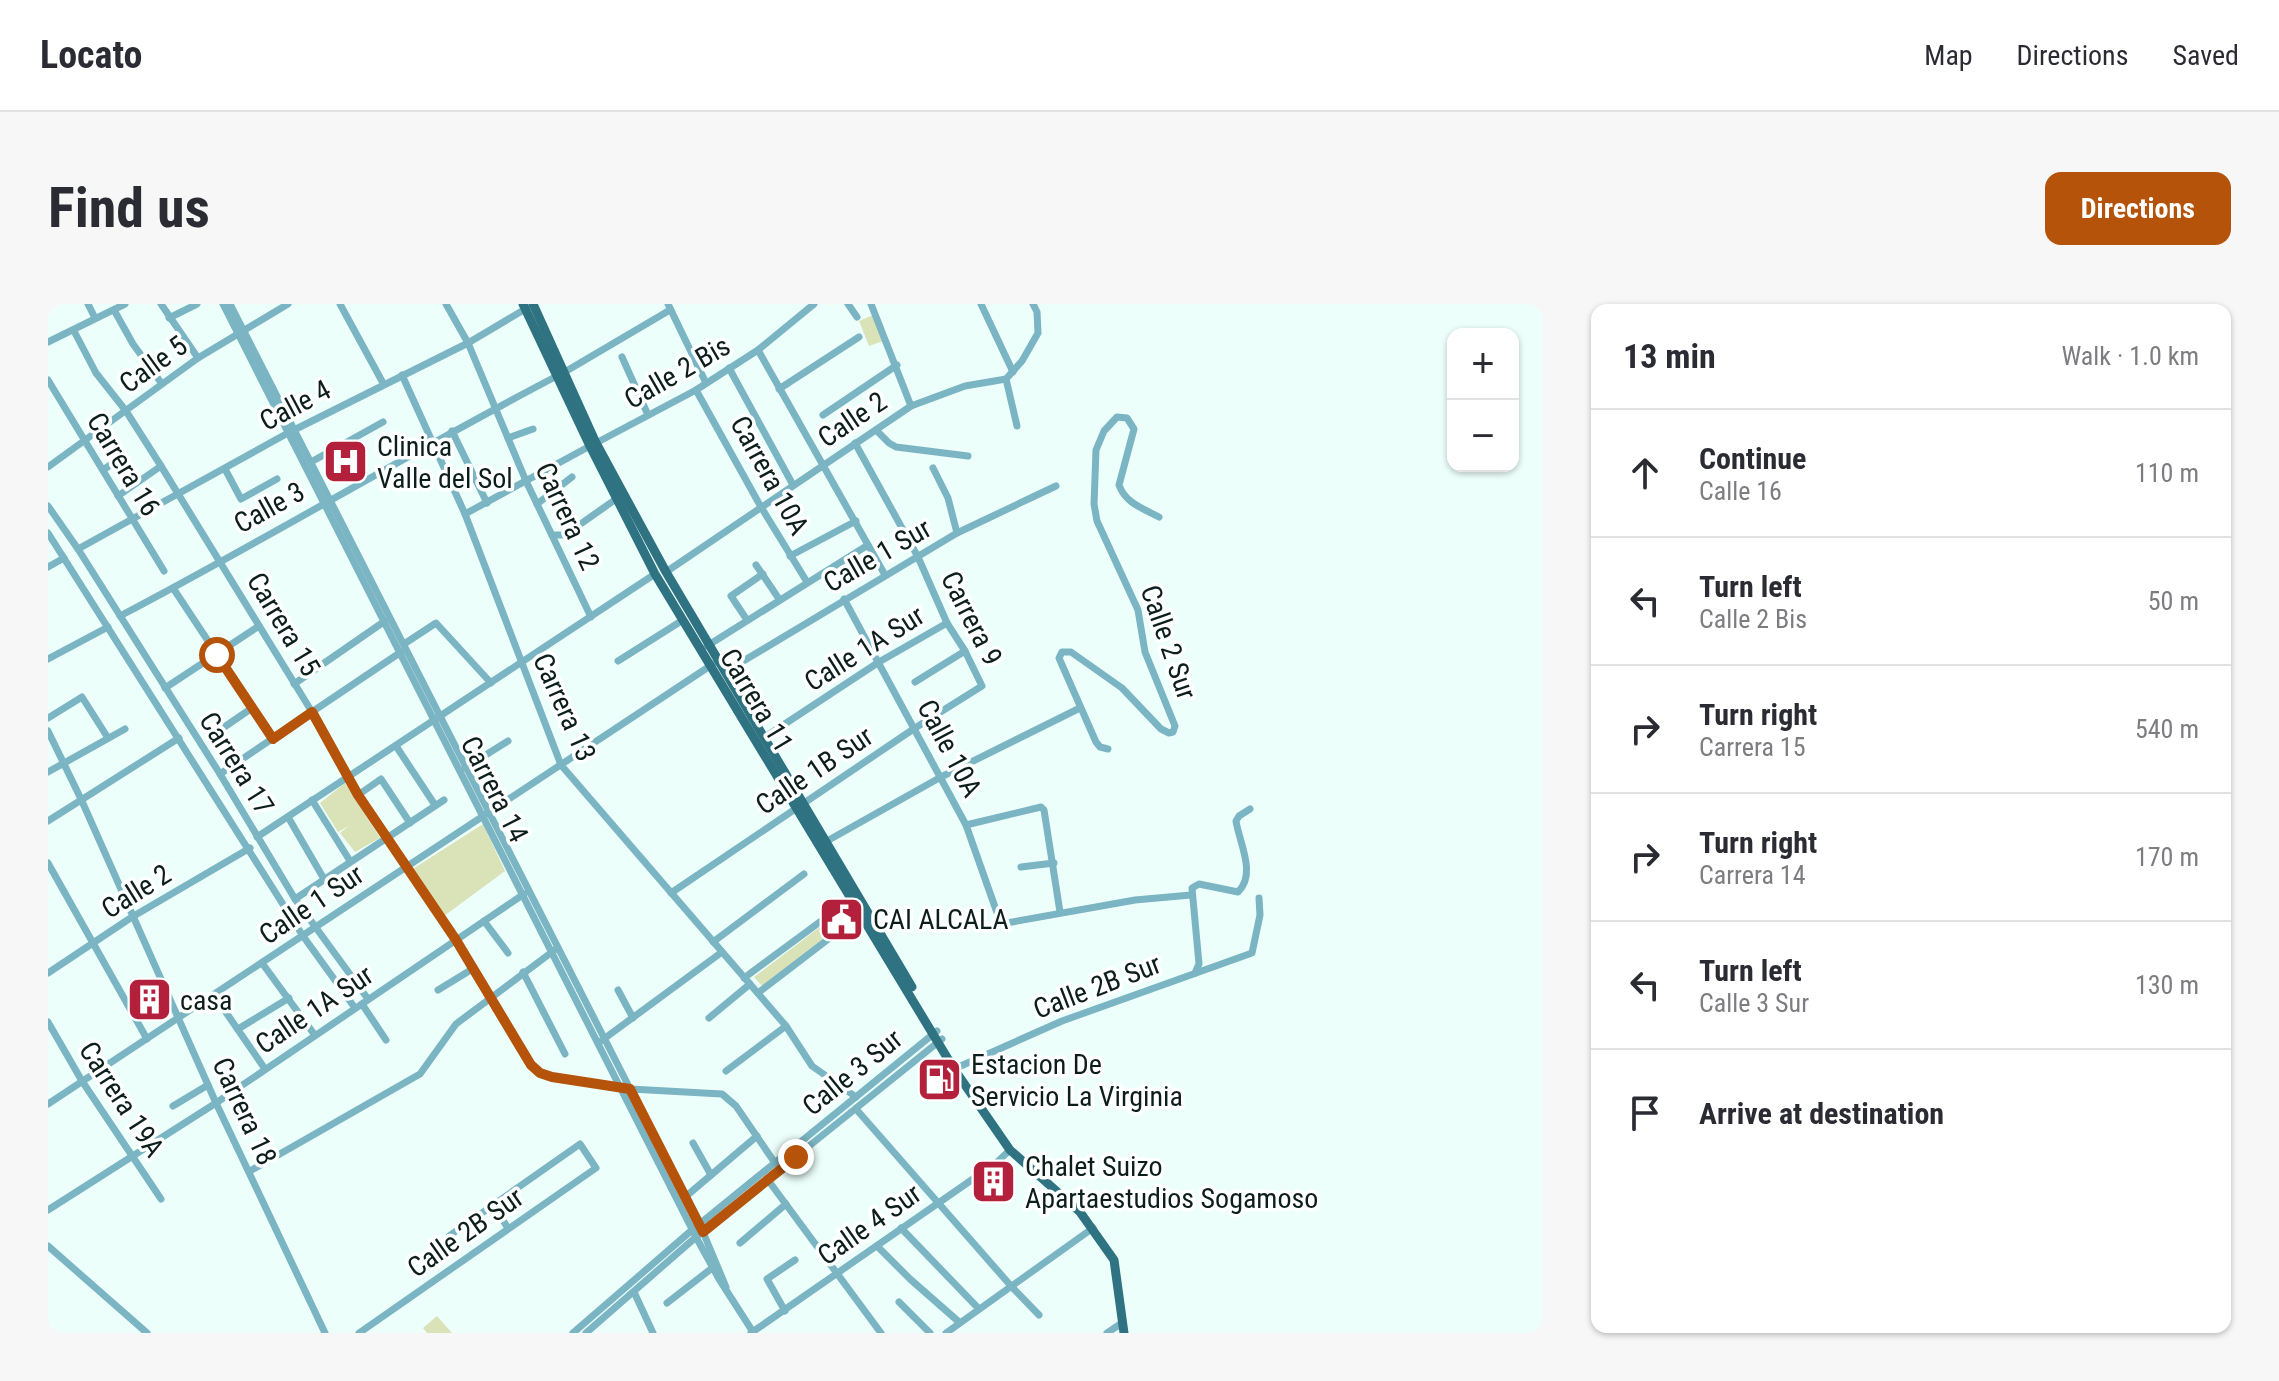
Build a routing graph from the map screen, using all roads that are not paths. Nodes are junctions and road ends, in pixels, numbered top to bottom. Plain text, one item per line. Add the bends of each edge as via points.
1 (88, 304) edge
2 (125, 304) edge
3 (161, 304) edge
4 (197, 304) edge
5 (223, 304) edge
6 (230, 304) edge
7 (288, 304) edge
8 (340, 304) edge
9 (446, 304) edge
10 (814, 304) edge
11 (848, 304) edge
12 (871, 304) edge
13 (981, 304) edge
14 (1033, 304) edge
15 (530, 305) edge
16 (669, 307) edge
17 (114, 310) junction
18 (857, 317) dead end
19 (95, 318) junction
20 (169, 318) junction
21 (74, 331) junction
22 (240, 331) junction
23 (859, 337) dead end
24 (49, 340) edge
25 (468, 343) junction
26 (758, 350) junction
27 (622, 357) dead end
28 (198, 358) junction
29 (897, 365) junction
30 (729, 368) junction
31 (1013, 372) junction
32 (560, 374) junction
33 (402, 375) junction
34 (1006, 379) junction
35 (48, 380) edge
36 (383, 383) junction
37 (706, 383) junction
38 (162, 384) junction
39 (779, 389) junction
40 (696, 390) junction
41 (911, 406) junction
42 (496, 408) junction
43 (126, 411) junction
44 (648, 415) junction
45 (823, 415) dead end
46 (383, 422) dead end
47 (1017, 426) dead end
48 (533, 429) dead end
49 (876, 430) junction
50 (452, 431) junction
51 (290, 432) junction
52 (508, 438) junction
53 (85, 440) junction
54 (434, 441) junction
55 (855, 443) junction
56 (593, 445) junction
57 (968, 456) dead end
58 (119, 459) dead end
59 (311, 462) junction
60 (823, 465) junction
61 (161, 466) junction
62 (48, 467) edge
63 (933, 468) dead end
64 (225, 469) junction
65 (103, 470) junction
66 (572, 477) dead end
67 (277, 479) dead end
68 (526, 481) junction
69 (793, 485) junction
70 (1056, 486) dead end
71 (179, 495) junction
72 (118, 496) junction
73 (616, 499) junction
74 (328, 500) junction
75 (487, 503) junction
76 (537, 504) junction
77 (48, 506) edge
78 (761, 507) junction
79 (465, 514) junction
80 (1159, 517) dead end
81 (131, 519) junction
82 (856, 521) junction
83 (48, 533) edge
84 (957, 533) junction
85 (552, 535) junction
86 (868, 545) junction
87 (78, 549) junction
88 (790, 556) junction
89 (918, 557) junction
90 (64, 558) junction
91 (219, 560) junction
92 (756, 565) dead end
93 (48, 567) edge
94 (164, 571) dead end
95 (666, 572) junction
96 (655, 574) junction
97 (763, 574) junction
98 (885, 575) junction
99 (807, 582) junction
100 (173, 588) junction
101 (779, 599) junction
102 (844, 599) junction
103 (120, 616) junction
104 (591, 617) junction
105 (683, 620) junction
106 (747, 620) junction
107 (385, 621) junction
108 (947, 623) junction
109 (259, 626) junction
110 (108, 627) junction
111 (402, 648) junction
112 (705, 648) junction
113 (965, 651) junction
114 (217, 655) junction
115 (48, 659) edge
116 (618, 661) dead end
117 (879, 662) junction
118 (521, 663) junction
119 (714, 663) junction
120 (725, 672) junction
121 (915, 682) dead end
122 (491, 683) junction
123 (294, 684) junction
124 (982, 686) joint
125 (165, 688) junction
126 (252, 708) junction
127 (1080, 708) junction
128 (312, 712) junction
129 (48, 718) edge
130 (438, 718) junction
131 (915, 728) junction
132 (125, 729) dead end
133 (220, 730) dead end
134 (48, 731) edge
135 (765, 737) junction
136 (108, 738) junction
137 (179, 738) junction
138 (273, 739) junction
139 (508, 741) dead end
140 (396, 746) junction
141 (1108, 749) dead end
142 (63, 763) junction
143 (561, 765) junction
144 (465, 768) junction
145 (48, 772) edge
146 (220, 774) junction
147 (349, 777) junction
148 (941, 777) junction
149 (358, 795) junction
150 (81, 799) junction
151 (312, 800) junction
152 (444, 800) dead end
153 (435, 805) junction
154 (800, 806) junction
155 (1250, 809) dead end
156 (486, 815) junction
157 (288, 817) junction
158 (48, 821) edge
159 (410, 823) junction
160 (966, 825) junction
161 (257, 837) junction
162 (385, 837) junction
163 (827, 841) junction
164 (250, 848) junction
165 (350, 861) junction
166 (510, 862) junction
167 (48, 863) edge
168 (1054, 863) junction
169 (1021, 867) dead end
170 (406, 868) junction
171 (804, 874) dead end
172 (324, 879) junction
173 (671, 893) junction
174 (524, 894) junction
175 (1186, 895) junction
176 (854, 896) junction
177 (1259, 898) dead end
178 (295, 899) junction
179 (1060, 912) junction
180 (861, 914) junction
181 (132, 917) junction
182 (484, 921) junction
183 (315, 928) junction
184 (303, 936) junction
185 (456, 940) junction
186 (713, 942) junction
187 (93, 944) junction
188 (555, 950) junction
189 (722, 952) junction
190 (508, 953) dead end
191 (262, 963) junction
192 (474, 968) junction
193 (523, 972) junction
194 (48, 973) edge
195 (1195, 973) junction
196 (747, 981) junction
197 (438, 990) dead end
198 (618, 990) dead end
199 (758, 993) junction
200 (214, 995) junction
201 (492, 996) junction
202 (289, 998) junction
203 (362, 1003) junction
204 (179, 1018) junction
205 (633, 1018) junction
206 (709, 1018) dead end
207 (48, 1022) edge
208 (786, 1026) junction
209 (238, 1029) junction
210 (314, 1034) junction
211 (938, 1037) junction
212 (147, 1039) junction
213 (386, 1040) dead end
214 (602, 1040) junction
215 (565, 1054) dead end
216 (956, 1068) junction
217 (265, 1069) junction
218 (726, 1071) dead end
219 (82, 1081) junction
220 (208, 1085) junction
221 (621, 1087) junction
222 (630, 1089) junction
223 (856, 1097) junction
224 (216, 1103) junction
225 (48, 1104) edge
226 (173, 1106) dead end
227 (856, 1109) junction
228 (757, 1136) junction
229 (693, 1143) dead end
230 (1010, 1150) junction
231 (132, 1157) junction
232 (775, 1163) junction
233 (250, 1171) junction
234 (711, 1175) junction
235 (768, 1180) junction
236 (684, 1198) junction
237 (161, 1199) dead end
238 (492, 1204) junction
239 (786, 1204) junction
240 (937, 1204) junction
241 (48, 1210) edge
242 (508, 1228) junction
243 (901, 1228) junction
244 (1093, 1228) junction
245 (698, 1231) junction
246 (449, 1236) dead end
247 (740, 1243) dead end
248 (48, 1246) edge
249 (877, 1246) junction
250 (795, 1260) dead end
251 (715, 1265) junction
252 (836, 1273) junction
253 (1011, 1286) junction
254 (634, 1292) junction
255 (899, 1302) dead end
256 (667, 1303) dead end
257 (979, 1309) junction
258 (785, 1311) junction
259 (1039, 1315) dead end
260 (959, 1322) junction
261 (1123, 1328) edge
262 (752, 1332) edge
263 (147, 1333) edge
264 (325, 1333) edge
265 (359, 1333) edge
266 (573, 1333) edge
267 (586, 1333) edge
268 (653, 1333) edge
269 (881, 1333) edge
270 (930, 1333) edge
271 (946, 1333) edge
272 (1107, 1333) edge

1 - 19 street
2 - 17 street
3 - 20 street
4 - 20 street
5 - 22 street, Carrera 14
6 - 22 street, Carrera 14
7 - 22 street, Calle 5
8 - 36 street
9 - 25 street, Carrera 12
10 - 26 street, Calle 2 Bis
11 - 18 street
12 - 29 street
13 - 31 street
14 - 31 street via 1038,333
15 - 25 street, Calle 4
15 - 32 main road, Carrera 11
16 - 32 street, Calle 3
16 - 37 street
17 - 19 street
17 - 38 street
19 - 21 street
20 - 28 street
21 - 24 street
21 - 43 street, Carrera 15 via 96,373
22 - 28 street, Calle 5
22 - 51 street, Carrera 14
23 - 39 street
25 - 33 street, Calle 4
25 - 42 street, Carrera 12
26 - 30 street, Calle 2 Bis
26 - 39 street
27 - 44 street
28 - 38 street, Calle 5
29 - 41 street
29 - 45 street
30 - 37 street, Calle 2 Bis
30 - 69 street
31 - 34 street
32 - 42 street, Calle 3
32 - 56 main road, Carrera 11
33 - 36 street, Calle 4
33 - 54 street, Carrera 13
34 - 41 street, Calle 2 via 965,386
34 - 47 street
35 - 53 street, Carrera 16
36 - 51 street, Calle 4
37 - 40 street, Calle 2 Bis
38 - 43 street, Calle 5
39 - 60 street
40 - 44 street, Calle 2 Bis
40 - 78 street, Carrera 10A
41 - 49 street, Calle 2
42 - 50 street, Calle 3
42 - 52 street, Carrera 12
43 - 53 street, Calle 5
43 - 61 street, Carrera 15
44 - 56 street, Calle 2 Bis
46 - 59 street
48 - 52 street
49 - 55 street, Calle 2
49 - 57 street via 896,447
50 - 54 street, Calle 3
50 - 75 street
51 - 59 street, Carrera 14
51 - 64 street, Calle 4
51 - 74 street, Carrera 14
52 - 68 street, Carrera 12
53 - 62 street, Calle 5
53 - 65 street, Carrera 16
54 - 74 street, Calle 3
54 - 79 street, Carrera 13
55 - 60 street, Calle 2
55 - 89 street, Carrera 9
56 - 68 street, Calle 2 Bis
56 - 73 main road, Carrera 11
56 - 95 main road, Carrera 11
58 - 65 street
59 - 74 street, Carrera 14
60 - 69 street, Calle 2
60 - 82 street
61 - 71 street, Carrera 15
61 - 72 street
63 - 84 street
64 - 67 street via 241,499
64 - 71 street, Calle 4
65 - 72 street, Carrera 16
66 - 76 street
68 - 75 street, Calle 2 Bis
68 - 76 street, Carrera 12
69 - 78 street, Calle 2
70 - 84 street, Calle 1 Sur
71 - 81 street, Calle 4
71 - 91 street, Carrera 15
72 - 81 street, Carrera 16
73 - 85 street via 565,535
73 - 96 main road, Carrera 11
74 - 91 street, Calle 3
74 - 107 street, Carrera 14
74 - 111 street, Carrera 14
75 - 79 street, Calle 2 Bis
76 - 85 street, Carrera 12
77 - 87 street, Carrera 17
78 - 88 street, Carrera 10A
78 - 95 street, Calle 2
79 - 118 street, Carrera 13
80 - 127 street, Calle 2 Sur via 1122,494 1119,485 1134,429 1127,418 1117,417 1096,450 1097,521 1138,610 1145,652 1175,726 1169,733 1161,729 1122,688 1071,652 1062,652 1059,658
81 - 87 street, Calle 4
81 - 94 street, Carrera 16
82 - 86 street
82 - 88 street
83 - 90 street, Carrera 17
84 - 89 street, Calle 1 Sur
85 - 104 street, Carrera 12
86 - 98 street
86 - 99 street
87 - 103 street, Carrera 17
88 - 99 street, Carrera 10A
89 - 98 street, Calle 1 Sur
89 - 108 street, Carrera 9
90 - 93 street
90 - 110 street, Carrera 17
91 - 100 street, Calle 3
91 - 109 street, Carrera 15
92 - 97 street
95 - 112 main road, Carrera 11
96 - 104 street
96 - 105 main road, Carrera 11
97 - 101 street
97 - 106 street via 731,596
98 - 102 street, Calle 1 Sur
99 - 101 street
100 - 103 street, Calle 3
100 - 114 street
101 - 106 street
102 - 117 street, Calle 10A
102 - 120 street, Calle 1 Sur
103 - 125 street, Carrera 17
104 - 118 street
105 - 112 main road, Carrera 11
105 - 116 street
106 - 112 street
107 - 111 street, Carrera 14
107 - 123 street
108 - 113 street, Carrera 9
108 - 117 street, Calle 1A Sur
109 - 114 street
109 - 123 street, Carrera 15
110 - 115 street
110 - 137 street, Carrera 17
111 - 122 street via 436,623
111 - 128 street
111 - 130 street, Carrera 14
112 - 119 main road, Carrera 11
113 - 121 street
113 - 124 street, Carrera 9
114 - 125 street
114 - 126 street
117 - 131 street, Calle 10A
117 - 135 street, Calle 1A Sur
118 - 122 street
118 - 143 street, Carrera 13
119 - 120 main road, Carrera 11
119 - 143 street, Calle 1 Sur
119 - 154 main road, Carrera 11
120 - 135 main road, Carrera 11
122 - 130 street
123 - 128 street, Carrera 15
124 - 131 street, Calle 1B Sur
125 - 146 street, Carrera 17
126 - 133 street
126 - 138 street
127 - 141 street via 1096,742
127 - 148 street
128 - 138 street
128 - 147 street, Carrera 15
129 - 136 street via 82,697
130 - 140 street
130 - 144 street, Carrera 14
130 - 156 street, Carrera 14
131 - 148 street, Calle 10A
131 - 154 street, Calle 1B Sur
132 - 136 street
134 - 142 street, Carrera 18
135 - 154 main road, Carrera 11
136 - 142 street
137 - 150 street
137 - 164 street, Carrera 17
138 - 146 street
139 - 144 street
140 - 147 street
140 - 153 street
142 - 145 street
142 - 150 street, Carrera 18
143 - 156 street, Calle 1 Sur
143 - 173 street, Carrera 13
144 - 156 street, Carrera 14
146 - 161 street, Carrera 17
147 - 149 street, Carrera 15
147 - 151 street
148 - 160 street, Calle 10A
148 - 163 street
149 - 159 street via 381,779
149 - 162 street, Carrera 15
150 - 158 street
150 - 181 street, Carrera 18
151 - 157 street
151 - 165 street
152 - 153 street
153 - 159 street
154 - 163 main road, Carrera 11
154 - 173 street, Calle 1B Sur
154 - 176 main road, Carrera 11
155 - 175 street via 1236,821 1245,853 1242,890 1199,884
156 - 166 street, Carrera 14
156 - 170 street, Calle 1 Sur
157 - 161 street
157 - 172 street
159 - 162 street
160 - 168 street via 1041,807
160 - 179 street, Calle 10A via 1001,924
161 - 178 street, Carrera 17
162 - 165 street
162 - 170 street, Carrera 15
163 - 176 main road, Carrera 11
164 - 181 street, Calle 2
164 - 184 street, Carrera 17
165 - 172 street
166 - 174 street, Carrera 14
166 - 188 street, Carrera 14
167 - 187 street
168 - 169 street
168 - 179 street
170 - 183 street, Calle 1 Sur
170 - 185 street, Carrera 15
171 - 186 street
172 - 178 street
173 - 186 street, Carrera 13
174 - 182 street, Calle 1A Sur
174 - 188 street, Carrera 14
175 - 179 street
175 - 195 street via 1199,964
176 - 180 main road, Carrera 11
176 - 196 street
176 - 211 main road, Carrera 11
177 - 195 street, Calle 2B Sur via 1252,953
178 - 183 street, Carrera 17
180 - 199 street
180 - 211 main road, Carrera 11
181 - 187 street, Calle 2
181 - 204 street, Carrera 18
182 - 185 street, Calle 1A Sur
182 - 190 street
183 - 184 street, Calle 1 Sur
183 - 203 street, Carrera 17
184 - 191 street, Calle 1 Sur
184 - 203 street, Carrera 17
185 - 192 street, Carrera 15
185 - 203 street, Calle 1A Sur
186 - 189 street, Carrera 13
187 - 194 street, Calle 2
187 - 212 street
188 - 193 street
188 - 214 street, Carrera 14
189 - 196 street, Carrera 13
189 - 205 street
191 - 200 street, Calle 1 Sur
191 - 202 street
192 - 197 street
192 - 201 street, Carrera 15
193 - 201 street
193 - 215 street
195 - 216 street, Calle 2B Sur via 1062,1021
196 - 199 street, Carrera 13
196 - 206 street
198 - 205 street
199 - 208 street, Carrera 13
200 - 204 street, Calle 1 Sur
200 - 209 street
201 - 221 street, Carrera 15 via 540,1073
201 - 233 street via 447,1034 420,1074
202 - 209 street
202 - 210 street
203 - 210 street, Calle 1A Sur
203 - 213 street
204 - 212 street, Calle 1 Sur
204 - 220 street, Carrera 18
205 - 214 street
207 - 219 street, Carrera 19A
208 - 218 street
208 - 223 street, Carrera 13 via 812,1066
209 - 217 street
210 - 217 street, Calle 1A Sur
211 - 216 main road, Carrera 11
211 - 223 street, Calle 3 Sur
211 - 227 street, Calle 3 Sur
212 - 219 street, Calle 1 Sur
214 - 221 street, Carrera 14
214 - 222 street, Carrera 14
216 - 230 main road, Carrera 11
217 - 224 street, Calle 1A Sur
219 - 225 street, Calle 1 Sur
219 - 231 street, Carrera 19A
220 - 224 street, Carrera 18
220 - 226 street
221 - 222 street, Carrera 15
221 - 245 street, Carrera 14
222 - 228 street, Carrera 15 via 722,1094
222 - 236 street, Carrera 14
223 - 232 street, Calle 3 Sur
224 - 231 street, Calle 1A Sur
224 - 233 street, Carrera 18
227 - 235 street, Calle 3 Sur
227 - 240 street
228 - 232 street, Carrera 15
228 - 234 street
229 - 234 street
230 - 240 street, Calle 4 Sur
230 - 244 main road, Carrera 11
231 - 237 street, Carrera 19A
231 - 241 street, Calle 1A Sur
232 - 245 street, Calle 3 Sur
233 - 264 street, Carrera 18
234 - 236 street
235 - 239 street
235 - 245 street, Calle 3 Sur
236 - 245 street, Carrera 14
238 - 242 street
238 - 242 street, Calle 2B Sur via 580,1144 596,1168
238 - 246 street
239 - 247 street
239 - 252 street
240 - 243 street, Calle 4 Sur
240 - 253 street
242 - 265 street, Calle 2B Sur
243 - 249 street, Calle 4 Sur
243 - 257 street
244 - 253 street
244 - 261 main road, Carrera 11 via 1114,1260
245 - 251 street, Carrera 14
245 - 254 street, Calle 3 Sur
245 - 266 street, Calle 3 Sur
248 - 263 street
249 - 252 street, Calle 4 Sur
249 - 260 street
250 - 258 street via 767,1279
251 - 256 street
251 - 262 street, Carrera 14
252 - 258 street, Calle 4 Sur
252 - 269 street
253 - 257 street
253 - 259 street
254 - 267 street, Calle 3 Sur
254 - 268 street
255 - 270 street
257 - 260 street
258 - 262 street, Calle 4 Sur
260 - 271 street
261 - 272 street

